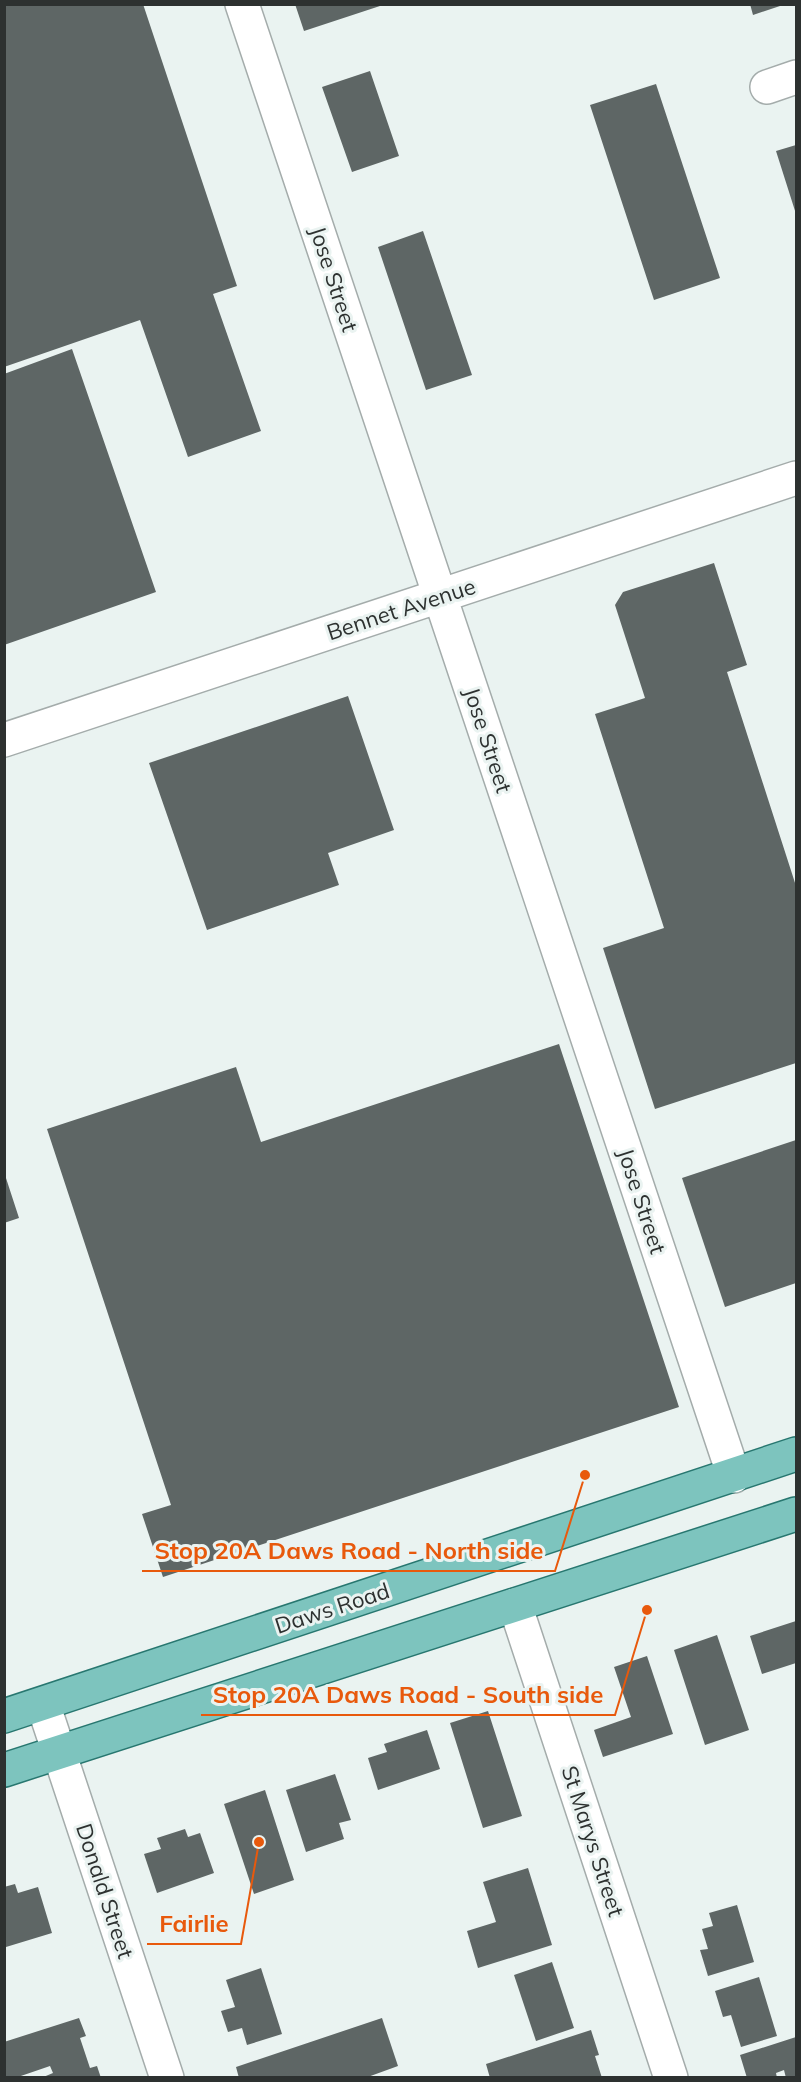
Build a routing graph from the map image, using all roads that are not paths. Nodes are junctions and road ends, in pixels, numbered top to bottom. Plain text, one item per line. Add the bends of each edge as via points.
1 (242, 4) edge
2 (796, 478) edge
3 (440, 596) junction
4 (4, 740) edge
5 (796, 1454) edge
6 (734, 1476) junction
7 (796, 1514) edge
8 (515, 1605) junction
9 (43, 1704) junction
10 (4, 1716) edge
11 (59, 1753) junction
12 (4, 1770) edge
13 (167, 2078) edge
14 (671, 2078) edge

1 - 3 street, Jose Street
2 - 3 street, Bennet Avenue
3 - 4 street, Bennet Avenue
3 - 6 street, Jose Street
5 - 6 main road, Daws Road
6 - 9 main road, Daws Road
7 - 8 main road
8 - 11 main road
8 - 14 street, St Marys Street
9 - 10 main road, Daws Road
9 - 11 street, Donald Street
11 - 12 main road
11 - 13 street, Donald Street

